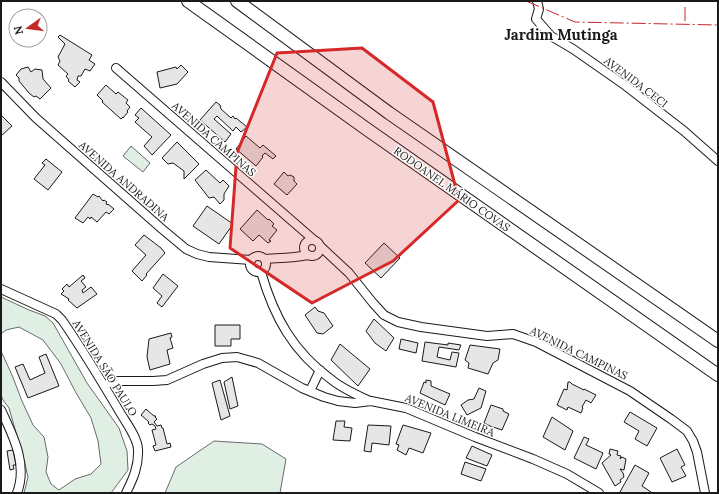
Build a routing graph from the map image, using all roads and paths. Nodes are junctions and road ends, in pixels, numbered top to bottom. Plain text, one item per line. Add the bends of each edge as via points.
1 (188, 1) edge
2 (237, 1) edge
3 (537, 1) edge
4 (116, 68) dead end
5 (1, 82) edge
6 (718, 162) edge
7 (309, 248) junction
8 (265, 259) junction
9 (251, 260) junction
10 (338, 262) junction
11 (261, 272) junction
12 (1, 289) edge
13 (718, 341) edge
14 (320, 370) junction
15 (718, 375) edge
16 (104, 385) junction
17 (310, 391) junction
18 (370, 401) junction
19 (1, 410) edge
20 (17, 493) edge
21 (126, 493) edge
22 (600, 493) edge
23 (705, 493) edge

1 - 15 highway, RODOANEL MÁRIO COVAS
2 - 13 highway via 389,112
3 - 6 street, AVENIDA CECI via 539,9 536,19 551,36 626,86
4 - 7 street, AVENIDA CAMPINAS via 297,226
5 - 9 street, AVENIDA ANDRADINA via 36,118 186,249 209,257
7 - 8 street via 298,257
7 - 10 street, AVENIDA CAMPINAS
7 - 10 street, AVENIDA CAMPINAS via 318,242
8 - 9 street via 258,256
8 - 11 street via 266,267
9 - 11 street via 251,268
10 - 23 street, AVENIDA CAMPINAS via 384,315 398,322 487,336 513,334 536,342 630,391 671,418 693,440
11 - 14 street via 279,321 308,360
12 - 16 street, AVENIDA SÃO PAULO via 56,314
14 - 17 street
14 - 18 street via 332,381
16 - 17 street, AVENIDA LIMEIRA via 116,381 167,380 203,364 222,358 237,357 258,363
16 - 21 street, AVENIDA SÃO PAULO via 138,447 136,472
17 - 18 street, AVENIDA LIMEIRA via 338,401
18 - 22 street, AVENIDA LIMEIRA via 406,408 533,459 567,474
19 - 20 street via 20,458 22,473

